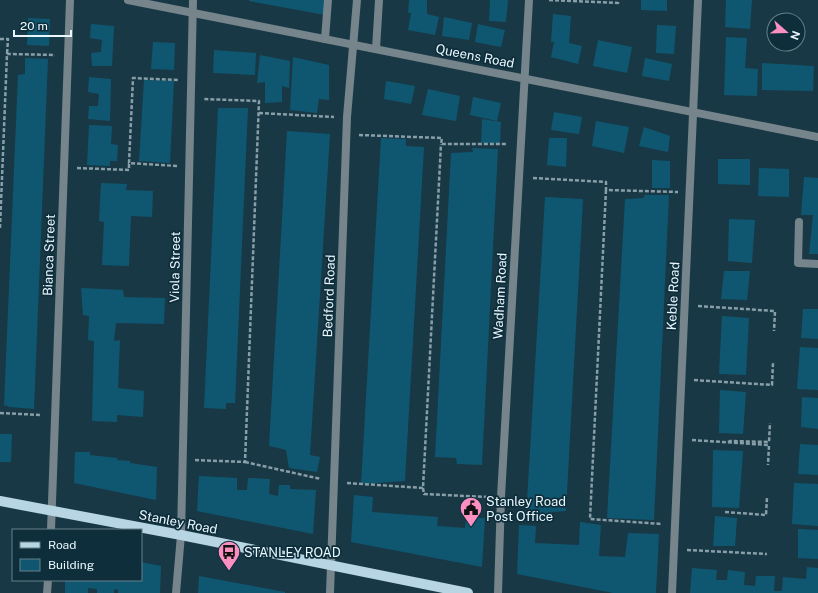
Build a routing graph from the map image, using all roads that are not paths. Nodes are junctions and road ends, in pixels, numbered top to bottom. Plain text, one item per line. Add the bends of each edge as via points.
1 (70, 0) edge
2 (128, 0) edge
3 (193, 0) edge
4 (328, 0) edge
5 (357, 0) edge
6 (379, 0) edge
7 (529, 0) edge
8 (698, 0) edge
9 (193, 13) junction
10 (325, 39) junction
11 (354, 45) junction
12 (376, 49) junction
13 (525, 78) junction
14 (692, 112) junction
15 (818, 136) edge
16 (799, 222) dead end
17 (818, 264) edge
18 (0, 501) edge
19 (53, 511) junction
20 (52, 529) edge
21 (181, 535) junction
22 (331, 565) junction
23 (48, 581) edge
24 (47, 593) edge
25 (176, 593) edge
26 (330, 593) edge
27 (468, 593) edge
28 (498, 593) edge
29 (672, 593) edge

1 - 19 street, Bianca Street
2 - 9 street, Queens Road
3 - 9 street, Viola Street
4 - 10 street
5 - 11 street, Bedford Road
6 - 12 street
7 - 13 street, Wadham Road
8 - 14 street, Keble Road
9 - 10 street, Queens Road
9 - 21 street, Viola Street
10 - 11 street, Queens Road
11 - 12 street, Queens Road
11 - 22 street, Bedford Road via 346,134
12 - 13 street, Queens Road
13 - 14 street, Queens Road
13 - 28 street, Wadham Road via 501,497
14 - 15 street, Queens Road
14 - 29 street, Keble Road
16 - 17 street via 798,263
18 - 19 main road, Stanley Road
19 - 20 street, Bianca Street
19 - 21 main road, Stanley Road
21 - 22 main road, Stanley Road
21 - 25 street, Viola Street
22 - 26 street, Bedford Road
22 - 27 main road, Stanley Road
23 - 24 street

